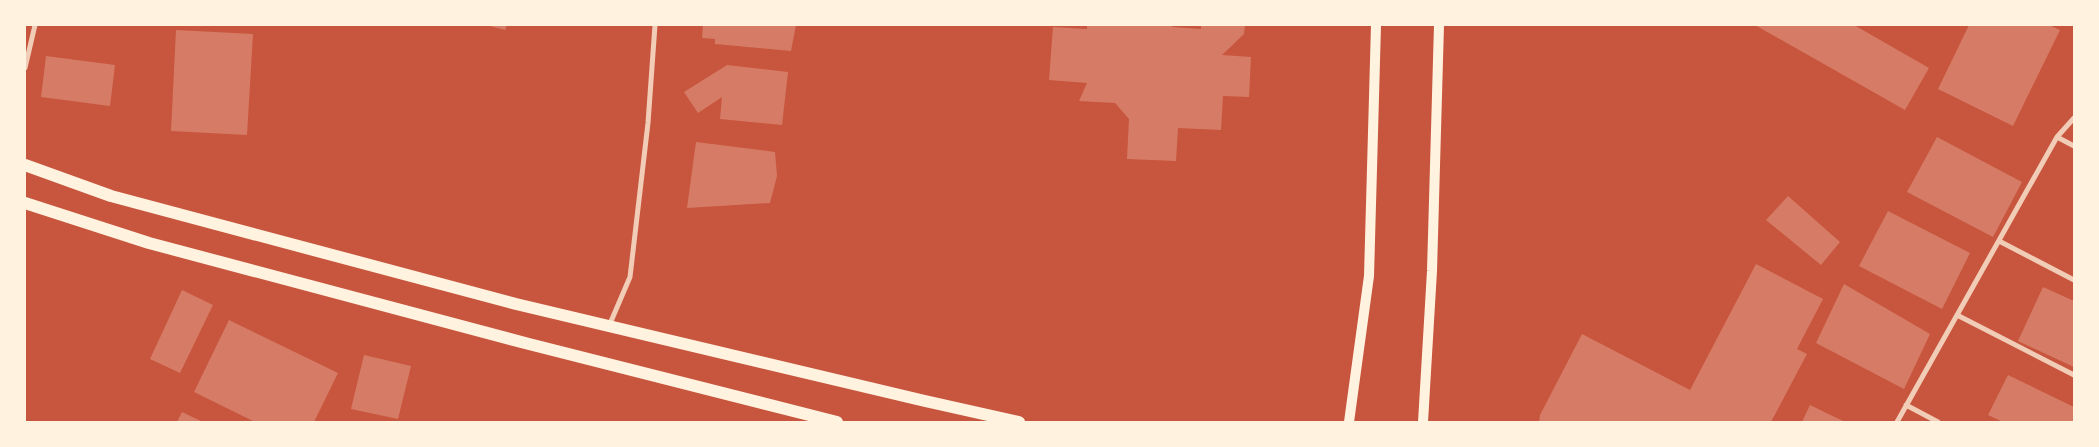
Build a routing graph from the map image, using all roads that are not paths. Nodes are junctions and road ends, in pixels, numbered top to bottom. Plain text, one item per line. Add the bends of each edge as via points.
1 (35, 25) edge
2 (655, 25) edge
3 (1376, 25) edge
4 (1439, 25) edge
5 (25, 68) edge
6 (2074, 118) edge
7 (2057, 137) junction
8 (2074, 146) edge
9 (25, 166) edge
10 (25, 203) edge
11 (1999, 241) junction
12 (2074, 280) edge
13 (1957, 315) junction
14 (609, 326) junction
15 (2074, 376) edge
16 (1906, 405) junction
17 (837, 422) edge
18 (1019, 422) edge
19 (1349, 422) edge
20 (1423, 422) edge
21 (1897, 422) edge
22 (1938, 422) edge

1 - 5 street
2 - 14 street via 648,123 630,277
3 - 19 main road via 1370,276
4 - 20 main road via 1432,271
6 - 7 street
7 - 8 street
7 - 11 street
9 - 14 main road via 119,199
10 - 17 main road via 168,248
11 - 12 street
11 - 13 street
13 - 15 street
13 - 16 street
14 - 18 main road
16 - 21 street
16 - 22 street

